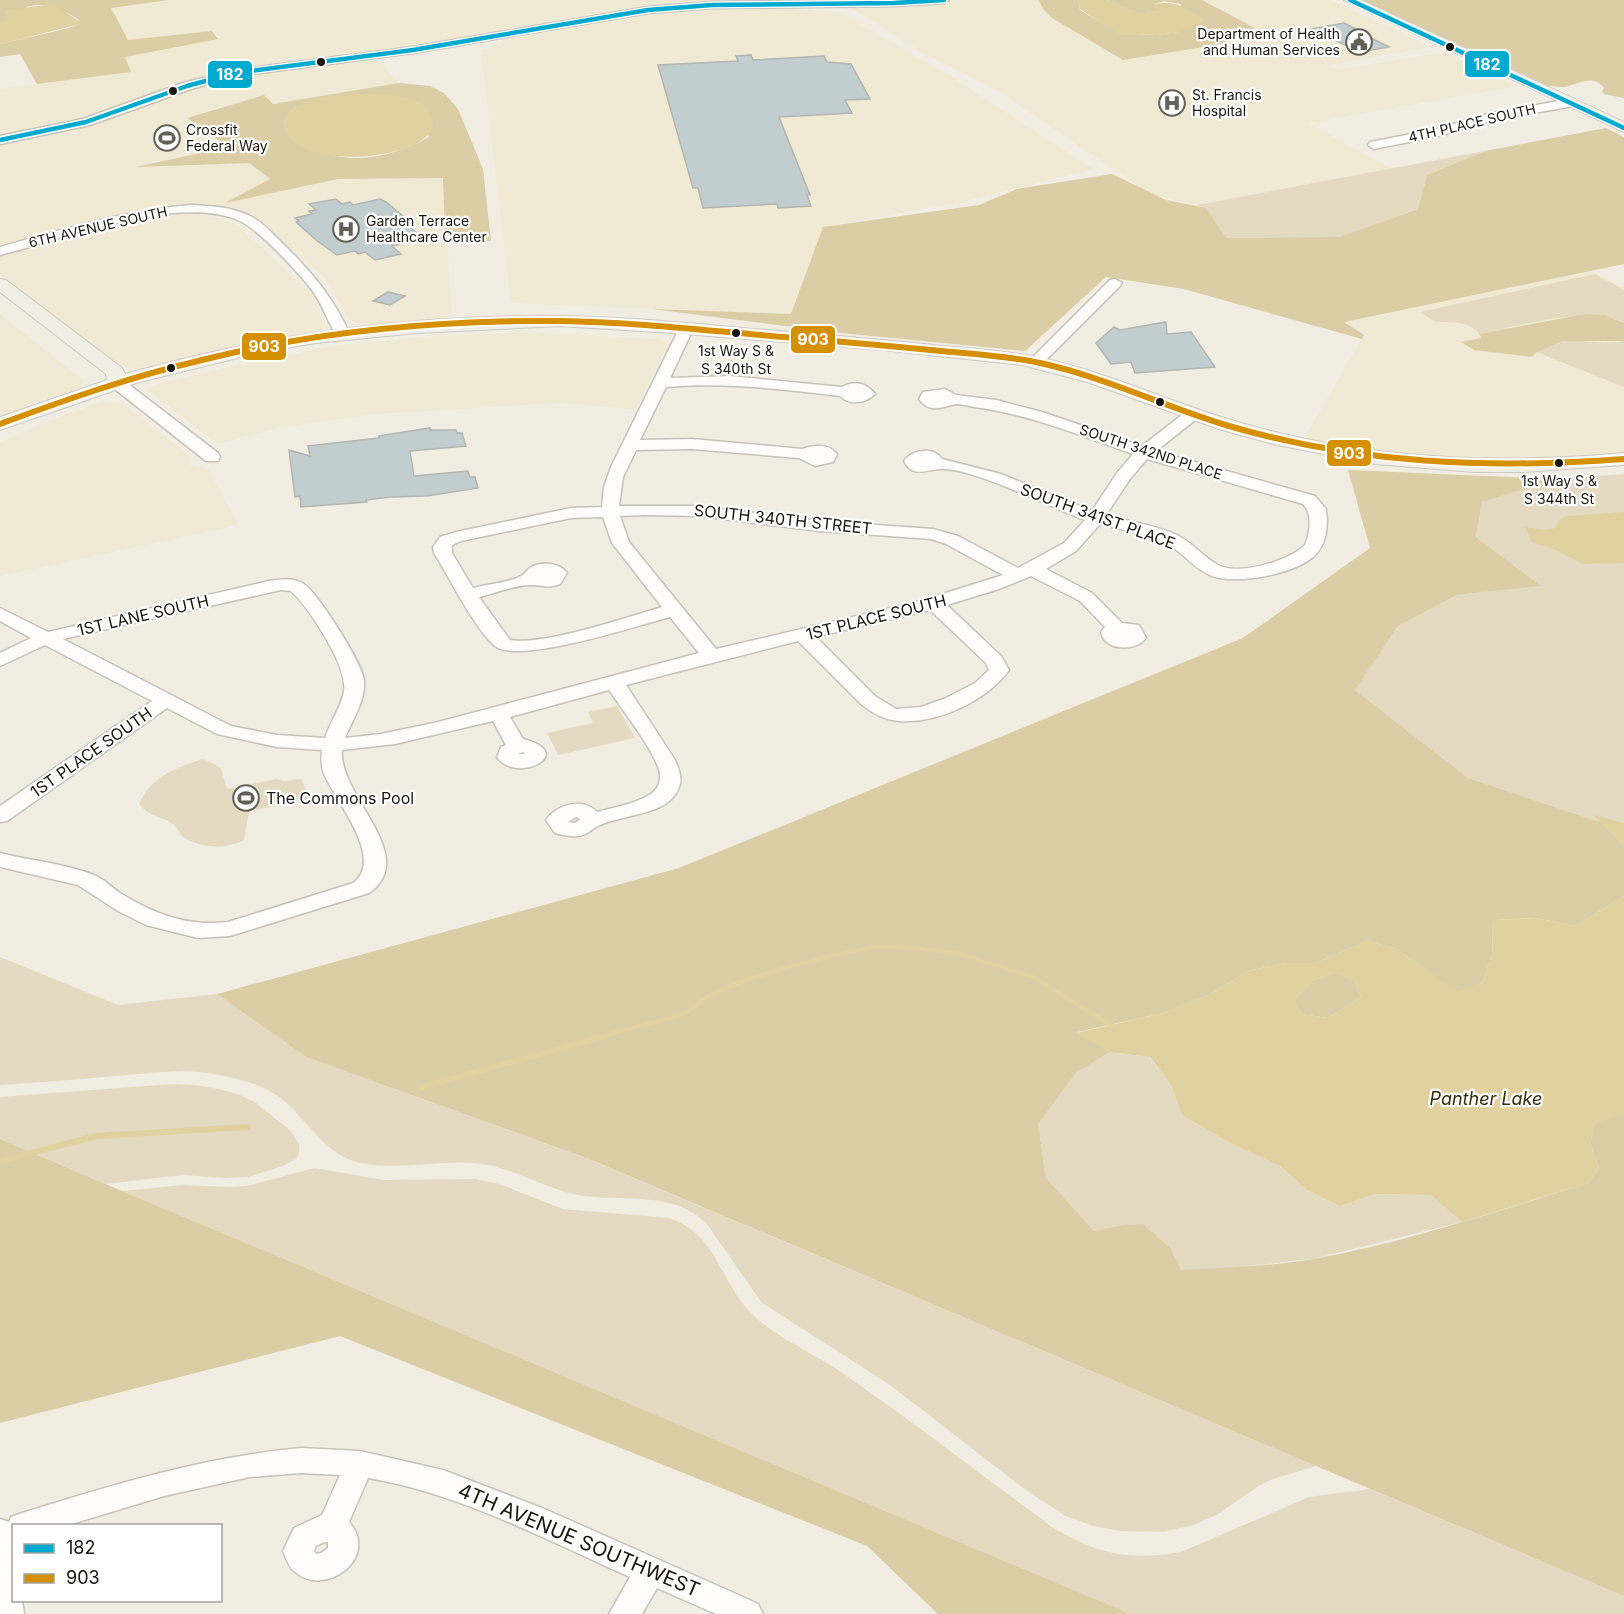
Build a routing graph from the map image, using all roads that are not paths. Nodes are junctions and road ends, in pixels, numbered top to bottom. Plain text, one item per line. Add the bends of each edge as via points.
1 (944, 0) edge
2 (1350, 0) edge
3 (785, 2) edge
4 (1570, 103) junction
5 (1622, 126) edge
6 (0, 140) edge
7 (1374, 145) dead end
8 (0, 251) edge
9 (0, 284) edge
10 (1121, 285) dead end
11 (0, 303) edge
12 (686, 329) junction
13 (340, 335) junction
14 (1042, 364) junction
15 (661, 383) junction
16 (120, 386) junction
17 (845, 392) dead end
18 (951, 399) dead end
19 (1193, 414) junction
20 (0, 424) edge
21 (0, 434) edge
22 (629, 445) junction
23 (1145, 452) junction
24 (806, 454) dead end
25 (212, 457) dead end
26 (1624, 459) edge
27 (936, 463) dead end
28 (610, 511) junction
29 (1096, 518) junction
30 (1315, 539) joint
31 (1025, 572) junction
32 (533, 579) dead end
33 (470, 594) junction
34 (934, 603) junction
35 (674, 610) junction
36 (0, 614) edge
37 (1117, 628) dead end
38 (803, 635) junction
39 (45, 638) junction
40 (711, 656) junction
41 (0, 660) edge
42 (614, 682) junction
43 (166, 700) junction
44 (498, 713) junction
45 (332, 744) junction
46 (517, 746) dead end
47 (0, 816) edge
48 (591, 821) dead end
49 (0, 860) edge
50 (360, 1463) junction
51 (29, 1524) edge
52 (331, 1528) dead end
53 (0, 1532) edge
54 (650, 1572) junction
55 (8, 1614) edge
56 (625, 1614) edge
57 (747, 1614) edge

1 - 3 street
2 - 4 main road
3 - 6 street via 648,10 413,50 253,70 187,86 68,127
4 - 5 main road
4 - 7 street, 4TH PLACE SOUTH
8 - 13 street, 6TH AVENUE SOUTH via 150,212 197,209 229,213 250,221 319,287 331,306
9 - 16 main road via 114,372
10 - 14 street
11 - 16 main road via 99,377
12 - 13 main road via 599,322 520,322
12 - 14 main road via 862,343
12 - 15 street
13 - 16 main road via 324,342
14 - 19 main road via 1094,378
15 - 17 street via 720,380
15 - 22 street
16 - 20 main road via 52,404
16 - 21 main road
16 - 25 street
18 - 23 street, SOUTH 342ND PLACE via 1043,416
19 - 23 street, 1ST PLACE SOUTH
19 - 26 main road via 1301,444 1405,461 1514,466
22 - 24 street via 692,444
22 - 28 street via 611,489
23 - 29 street, 1ST PLACE SOUTH via 1124,475
23 - 30 street, SOUTH 342ND PLACE via 1305,498 1318,512
27 - 29 street, SOUTH 341ST PLACE via 978,472
28 - 31 street, SOUTH 340TH STREET via 697,511 820,526 923,532 952,540
28 - 33 street, SOUTH 340TH STREET via 550,516 446,541 443,553
28 - 35 street via 621,543
29 - 30 street, SOUTH 341ST PLACE via 1171,540 1207,567 1229,574 1244,574 1295,560 1311,550
29 - 31 street, 1ST PLACE SOUTH via 1071,547
31 - 34 street, 1ST PLACE SOUTH via 988,589
31 - 37 street, SOUTH 340TH STREET via 1080,593
32 - 33 street
33 - 35 street via 492,631 504,645 513,647 537,645
34 - 38 street, 1ST PLACE SOUTH
34 - 38 street via 994,660 999,670 983,687 911,716 895,715 868,700
35 - 40 street
36 - 39 street
38 - 40 street, 1ST PLACE SOUTH
39 - 41 street, 1ST LANE SOUTH
39 - 43 street
39 - 45 street, 1ST LANE SOUTH via 275,585 290,585 310,600 354,679
40 - 42 street, 1ST PLACE SOUTH
42 - 44 street, 1ST PLACE SOUTH
42 - 48 street via 665,760 669,787 643,806
43 - 45 street, 1ST PLACE SOUTH via 206,722 248,737 290,744
43 - 47 street, 1ST PLACE SOUTH
44 - 45 street, 1ST PLACE SOUTH via 389,740
44 - 46 street
45 - 49 street via 333,772 376,858 375,872 367,884 337,897 230,929 197,932 149,917 84,879
50 - 51 street, 4TH AVENUE SOUTHWEST via 251,1465 180,1480
50 - 52 street
50 - 54 street, 4TH AVENUE SOUTHWEST via 425,1476 489,1497
53 - 55 street
54 - 56 street
54 - 57 street, 4TH AVENUE SOUTHWEST

